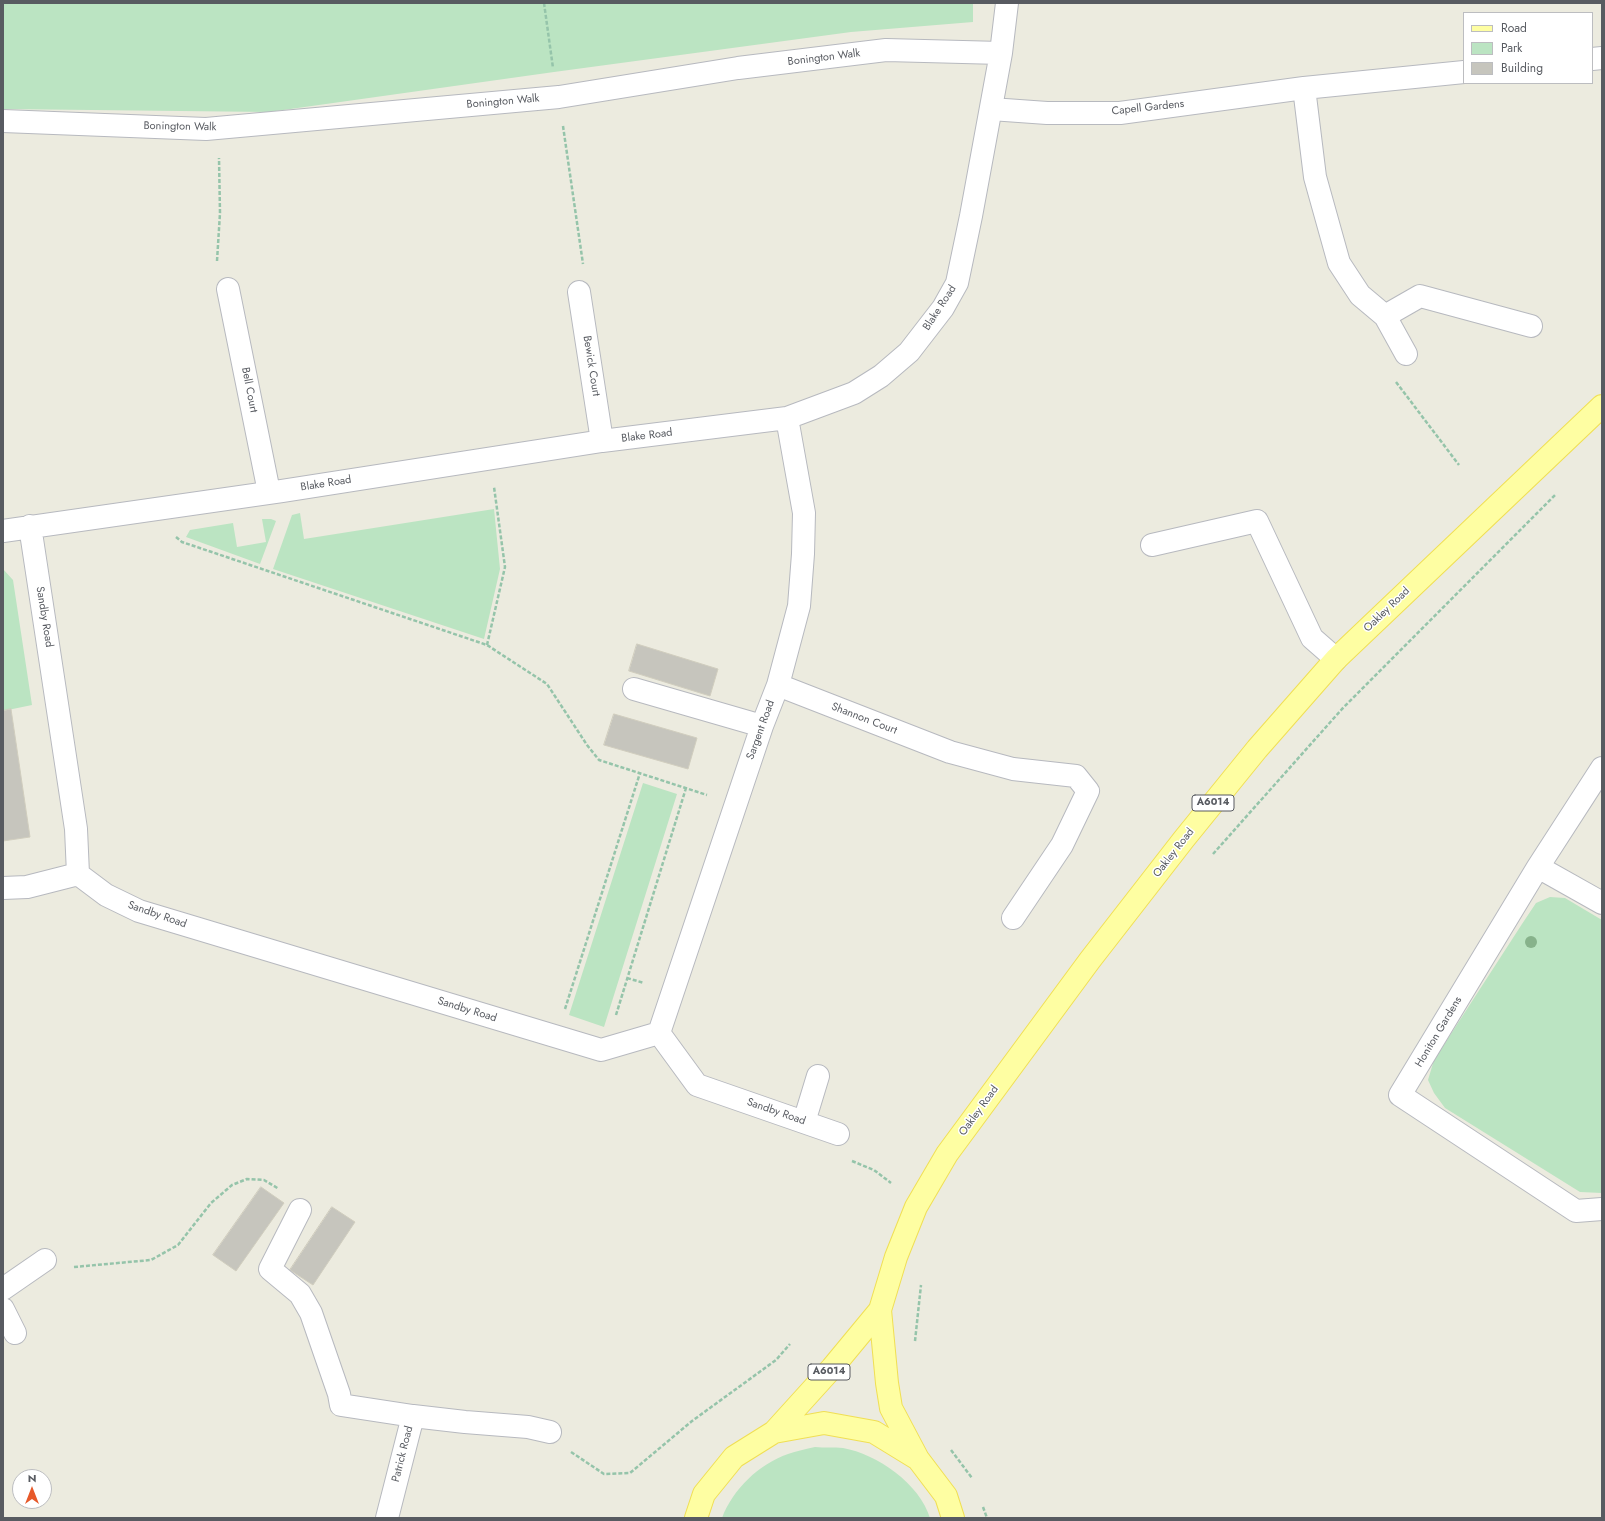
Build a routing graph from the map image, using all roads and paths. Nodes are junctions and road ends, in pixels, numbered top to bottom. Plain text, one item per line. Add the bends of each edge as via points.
1 (544, 3) edge
2 (1007, 3) edge
3 (1001, 53) junction
4 (1463, 72) edge
5 (1304, 88) junction
6 (559, 98) junction
7 (991, 109) junction
8 (3, 121) edge
9 (218, 128) junction
10 (228, 289) joint
11 (579, 292) joint
12 (1385, 316) junction
13 (1531, 326) dead end
14 (1406, 354) dead end
15 (1392, 377) dead end
16 (1602, 406) edge
17 (787, 418) junction
18 (602, 441) junction
19 (1458, 465) dead end
20 (493, 484) dead end
21 (1559, 491) dead end
22 (269, 492) junction
23 (30, 526) junction
24 (3, 531) edge
25 (170, 533) dead end
26 (1152, 545) dead end
27 (487, 645) junction
28 (1336, 659) junction
29 (778, 685) junction
30 (634, 689) dead end
31 (762, 726) junction
32 (1602, 768) edge
33 (640, 773) junction
34 (686, 788) junction
35 (736, 804) junction
36 (1210, 858) dead end
37 (1538, 867) junction
38 (78, 874) junction
39 (3, 888) edge
40 (1602, 904) edge
41 (1013, 918) dead end
42 (659, 1033) junction
43 (557, 1037) junction
44 (610, 1047) junction
45 (818, 1076) dead end
46 (804, 1122) junction
47 (838, 1134) joint
48 (891, 1182) dead end
49 (1602, 1209) edge
50 (300, 1210) joint
51 (45, 1260) joint
52 (922, 1279) dead end
53 (3, 1289) edge
54 (3, 1309) edge
55 (880, 1310) junction
56 (15, 1332) dead end
57 (790, 1344) dead end
58 (914, 1346) dead end
59 (413, 1416) junction
60 (550, 1432) joint
61 (774, 1432) junction
62 (947, 1446) dead end
63 (918, 1459) junction
64 (973, 1481) dead end
65 (981, 1500) dead end
66 (387, 1518) edge
67 (696, 1518) edge
68 (954, 1518) edge
69 (987, 1518) edge

1 - 6 path
2 - 3 street, Blake Road
3 - 6 street, Bonington Walk via 886,50 738,68
3 - 7 street, Blake Road
4 - 5 street, Capell Gardens
5 - 7 street, Capell Gardens via 1120,113 1047,113
5 - 12 street via 1315,177 1339,263 1360,295
6 - 9 street, Bonington Walk
6 - 11 path via 585,275
7 - 17 street, Blake Road via 965,252 957,283 943,308 909,352 881,376 854,393
8 - 9 street, Bonington Walk
9 - 10 path via 220,213 217,269
10 - 22 street, Bell Court
11 - 18 street, Bewick Court
12 - 13 street via 1420,296
12 - 14 street
15 - 19 path
16 - 28 main road, Oakley Road / A6014
17 - 18 street, Blake Road
17 - 29 street, Sargent Road via 804,513 803,554 799,606
18 - 22 street, Blake Road
20 - 27 path via 505,567
21 - 36 path via 1342,709
22 - 23 street, Blake Road
23 - 24 street, Blake Road
23 - 38 street, Sandby Road via 76,830
25 - 27 path via 182,542
26 - 28 street via 1257,520 1312,638
27 - 33 path via 547,684 599,760
28 - 55 main road, Oakley Road / A6014 via 1257,749 1184,839 1090,960 947,1154 916,1207 896,1257
29 - 31 street, Sargent Road
29 - 41 street, Shannon Court via 950,752 1013,769 1076,776 1088,791 1062,845
30 - 31 street
31 - 35 street, Sargent Road
32 - 37 street, Honiton Gardens
33 - 34 path
33 - 43 path
34 - 35 path
34 - 44 path via 611,1031
35 - 42 street, Sargent Road
37 - 40 street
37 - 49 street, Honiton Gardens via 1400,1095 1576,1211
38 - 39 street via 27,887
38 - 43 street, Sandby Road via 106,895 139,911
42 - 44 street, Sandby Road
42 - 46 street, Sandby Road via 697,1085
43 - 44 street, Sandby Road via 601,1050
45 - 46 street
46 - 47 street, Sandby Road
47 - 48 path via 831,1152 874,1170
50 - 51 path via 304,1202 264,1180 247,1179 232,1185 211,1202 178,1246 151,1260 66,1267
50 - 59 street, Patrick Road via 270,1269 300,1294 311,1313 339,1394 340,1405
51 - 53 street
52 - 58 path
54 - 56 street
55 - 61 main road, Oakley Road / A6014
55 - 63 main road, Oakley Road / A6014 via 891,1408
57 - 60 path via 776,1360 692,1421 630,1473 604,1474 569,1451
59 - 60 street via 528,1427
59 - 66 street, Patrick Road
61 - 63 main road, Oakley Road / A6014 via 824,1423 874,1432
61 - 67 main road, Oakley Road / A6014 via 734,1457 704,1494
62 - 64 path via 971,1474
63 - 68 main road, Oakley Road / A6014 via 946,1496
65 - 69 path

